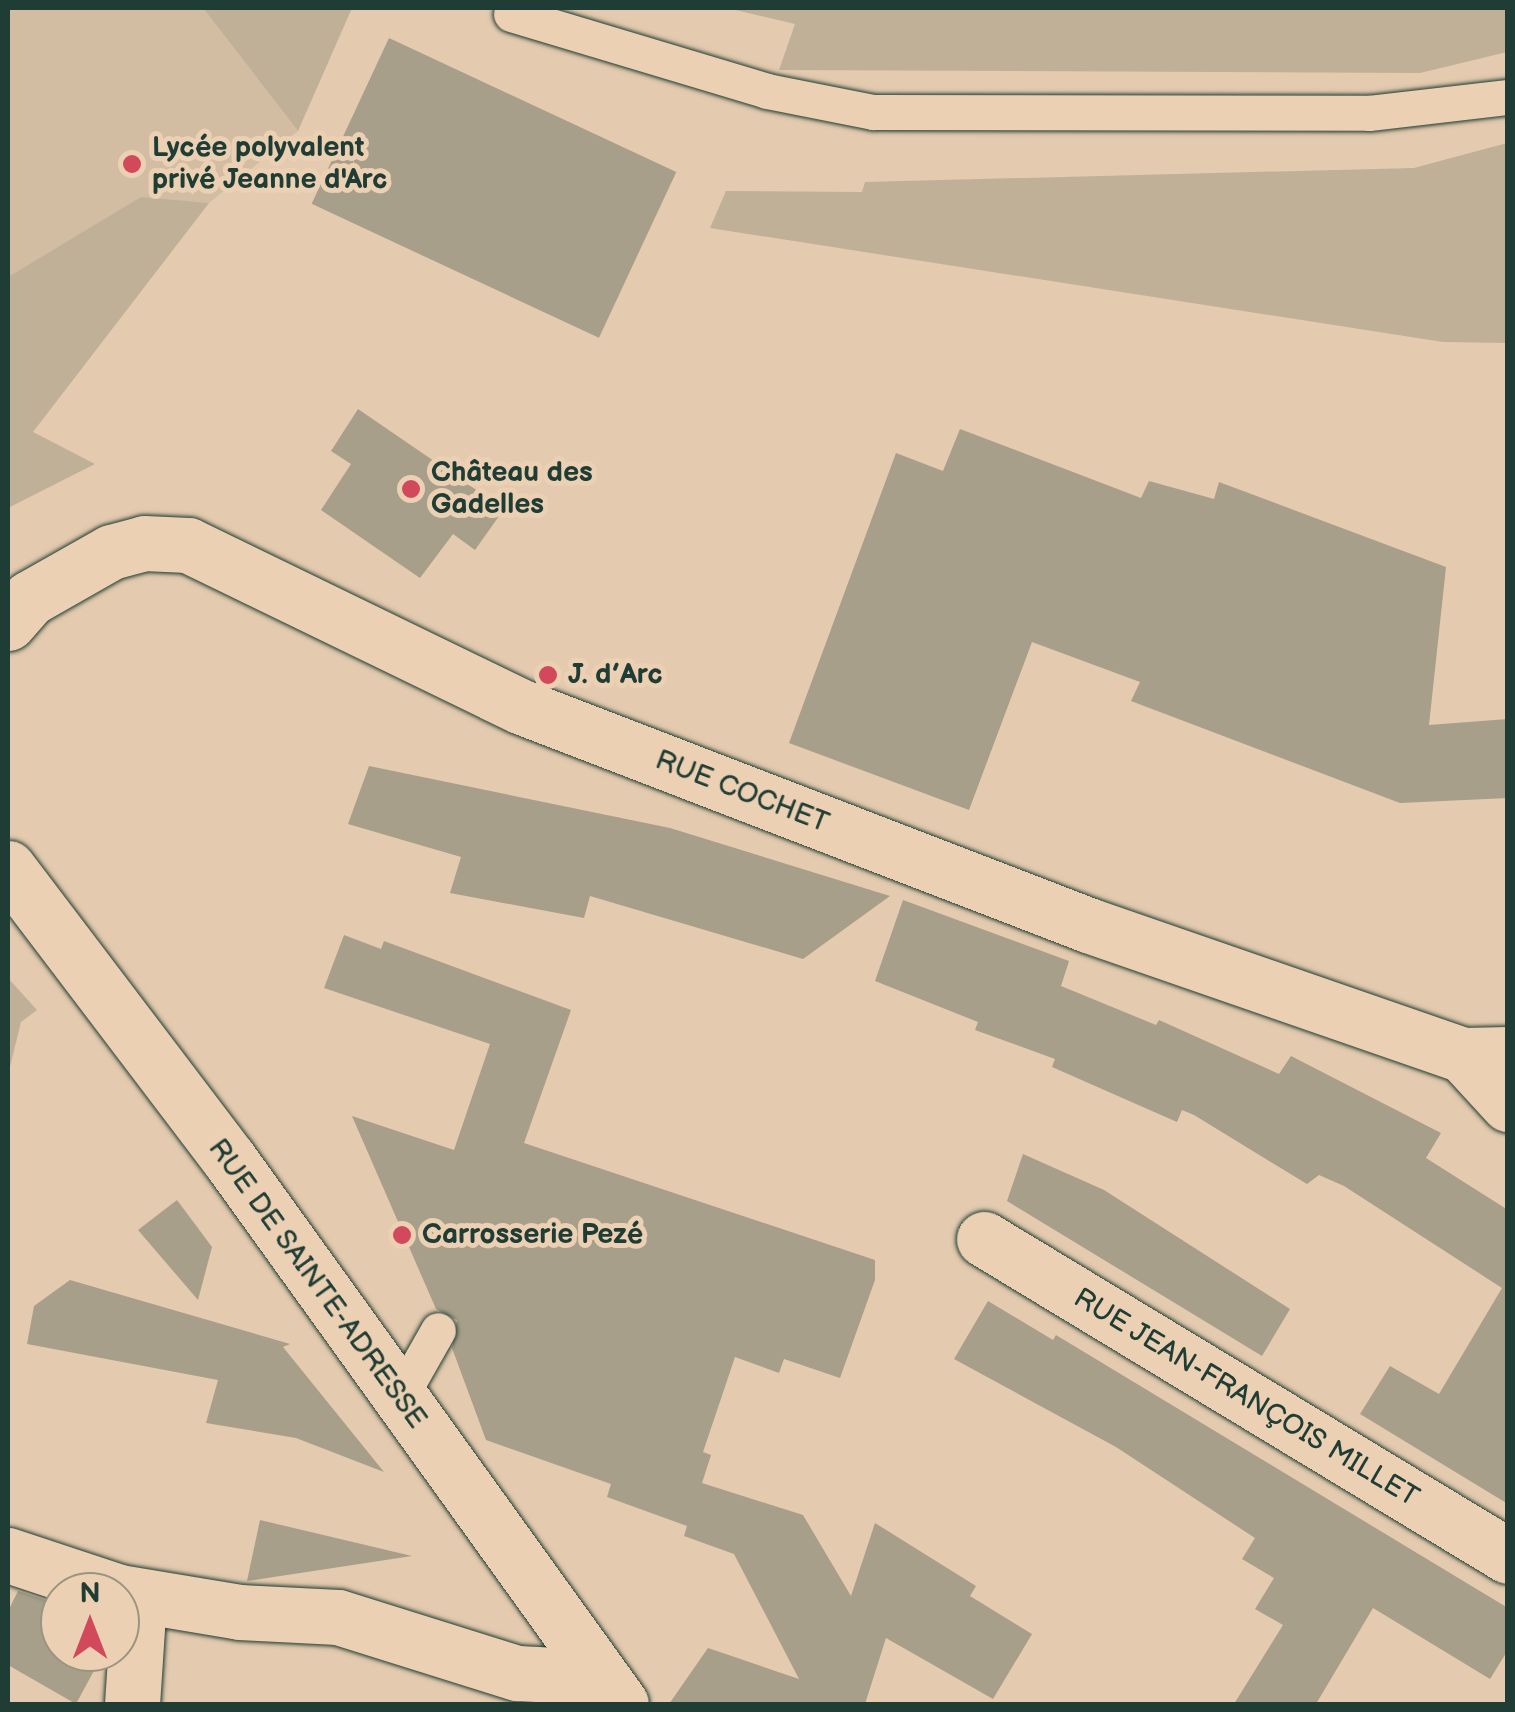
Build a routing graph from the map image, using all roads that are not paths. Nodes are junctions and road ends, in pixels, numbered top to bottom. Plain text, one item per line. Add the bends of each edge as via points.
1 (511, 14) dead end
2 (1508, 98) edge
3 (8, 623) edge
4 (8, 868) edge
5 (1485, 1054) edge
6 (1508, 1104) edge
7 (984, 1240) dead end
8 (438, 1330) dead end
9 (399, 1399) junction
10 (8, 1555) edge
11 (1508, 1556) edge
12 (59, 1572) edge
13 (140, 1596) edge
14 (130, 1672) edge
15 (609, 1691) edge
16 (132, 1704) edge

1 - 2 lane via 767,91 873,112 1369,113
3 - 5 street, RUE COCHET via 30,598 112,552 144,543 188,545 522,707 1088,925
4 - 9 street, RUE DE SAINTE-ADRESSE via 229,1159
5 - 6 street
7 - 11 street, RUE JEAN-FRANÇOIS MILLET
8 - 9 lane
9 - 15 street, RUE DE SAINTE-ADRESSE
10 - 12 street
13 - 15 street via 338,1617 517,1673
14 - 16 street

